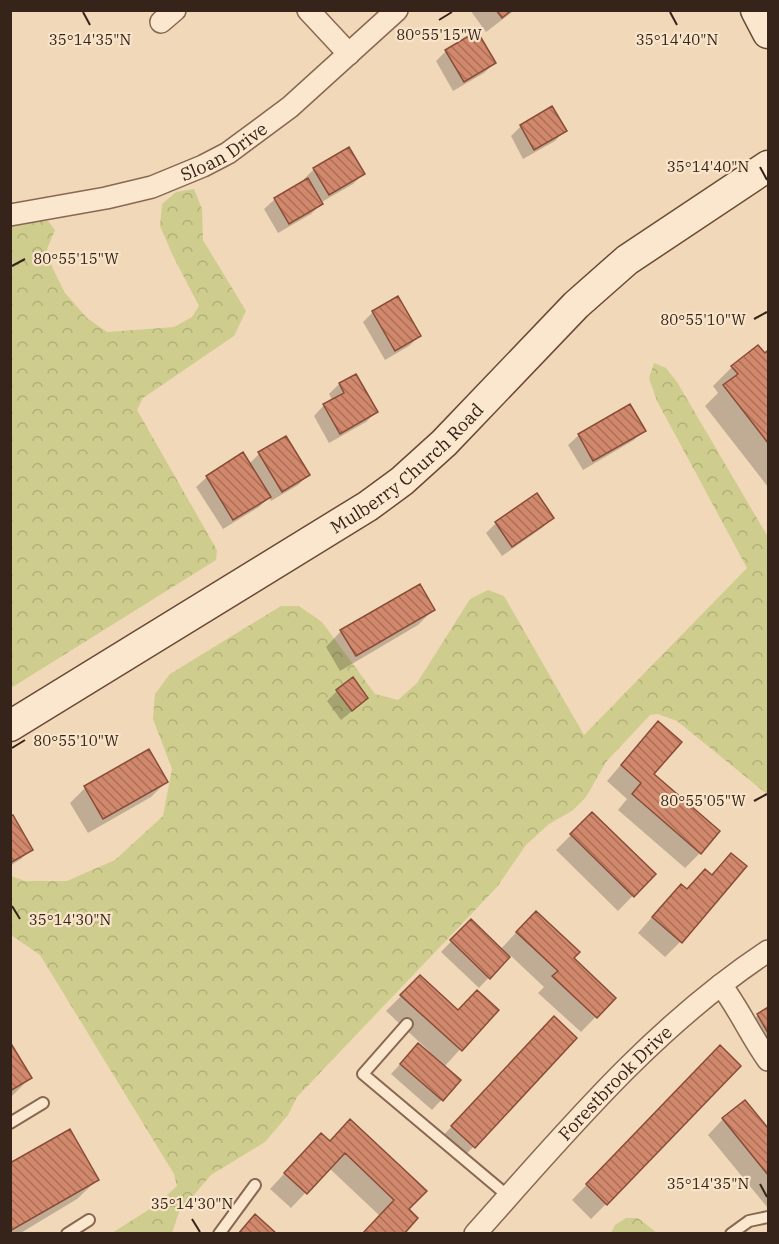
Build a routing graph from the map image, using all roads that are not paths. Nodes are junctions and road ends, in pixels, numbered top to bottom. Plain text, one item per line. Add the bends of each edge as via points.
1 (308, 10) edge
2 (397, 10) edge
3 (756, 10) edge
4 (768, 33) edge
5 (349, 54) junction
6 (768, 166) edge
7 (10, 215) edge
8 (10, 726) edge
9 (768, 951) edge
10 (721, 985) junction
11 (407, 1024) dead end
12 (768, 1060) edge
13 (43, 1103) dead end
14 (10, 1123) edge
15 (255, 1185) dead end
16 (508, 1196) junction
17 (768, 1217) edge
18 (89, 1220) dead end
19 (67, 1233) edge
20 (219, 1233) edge
21 (475, 1233) edge
22 (731, 1233) edge

1 - 5 street
2 - 5 street, Sloan Drive
3 - 4 street
5 - 7 street, Sloan Drive via 290,107 228,153 203,166 152,187
6 - 8 street, Mulberry Church Road via 627,260 576,305 444,443 402,481 368,506
9 - 10 street, Forestbrook Drive
10 - 12 street
10 - 16 street, Forestbrook Drive via 642,1053
11 - 16 lane via 363,1074
13 - 14 lane
15 - 20 lane
16 - 21 street, Forestbrook Drive
17 - 22 lane via 749,1221
18 - 19 lane

